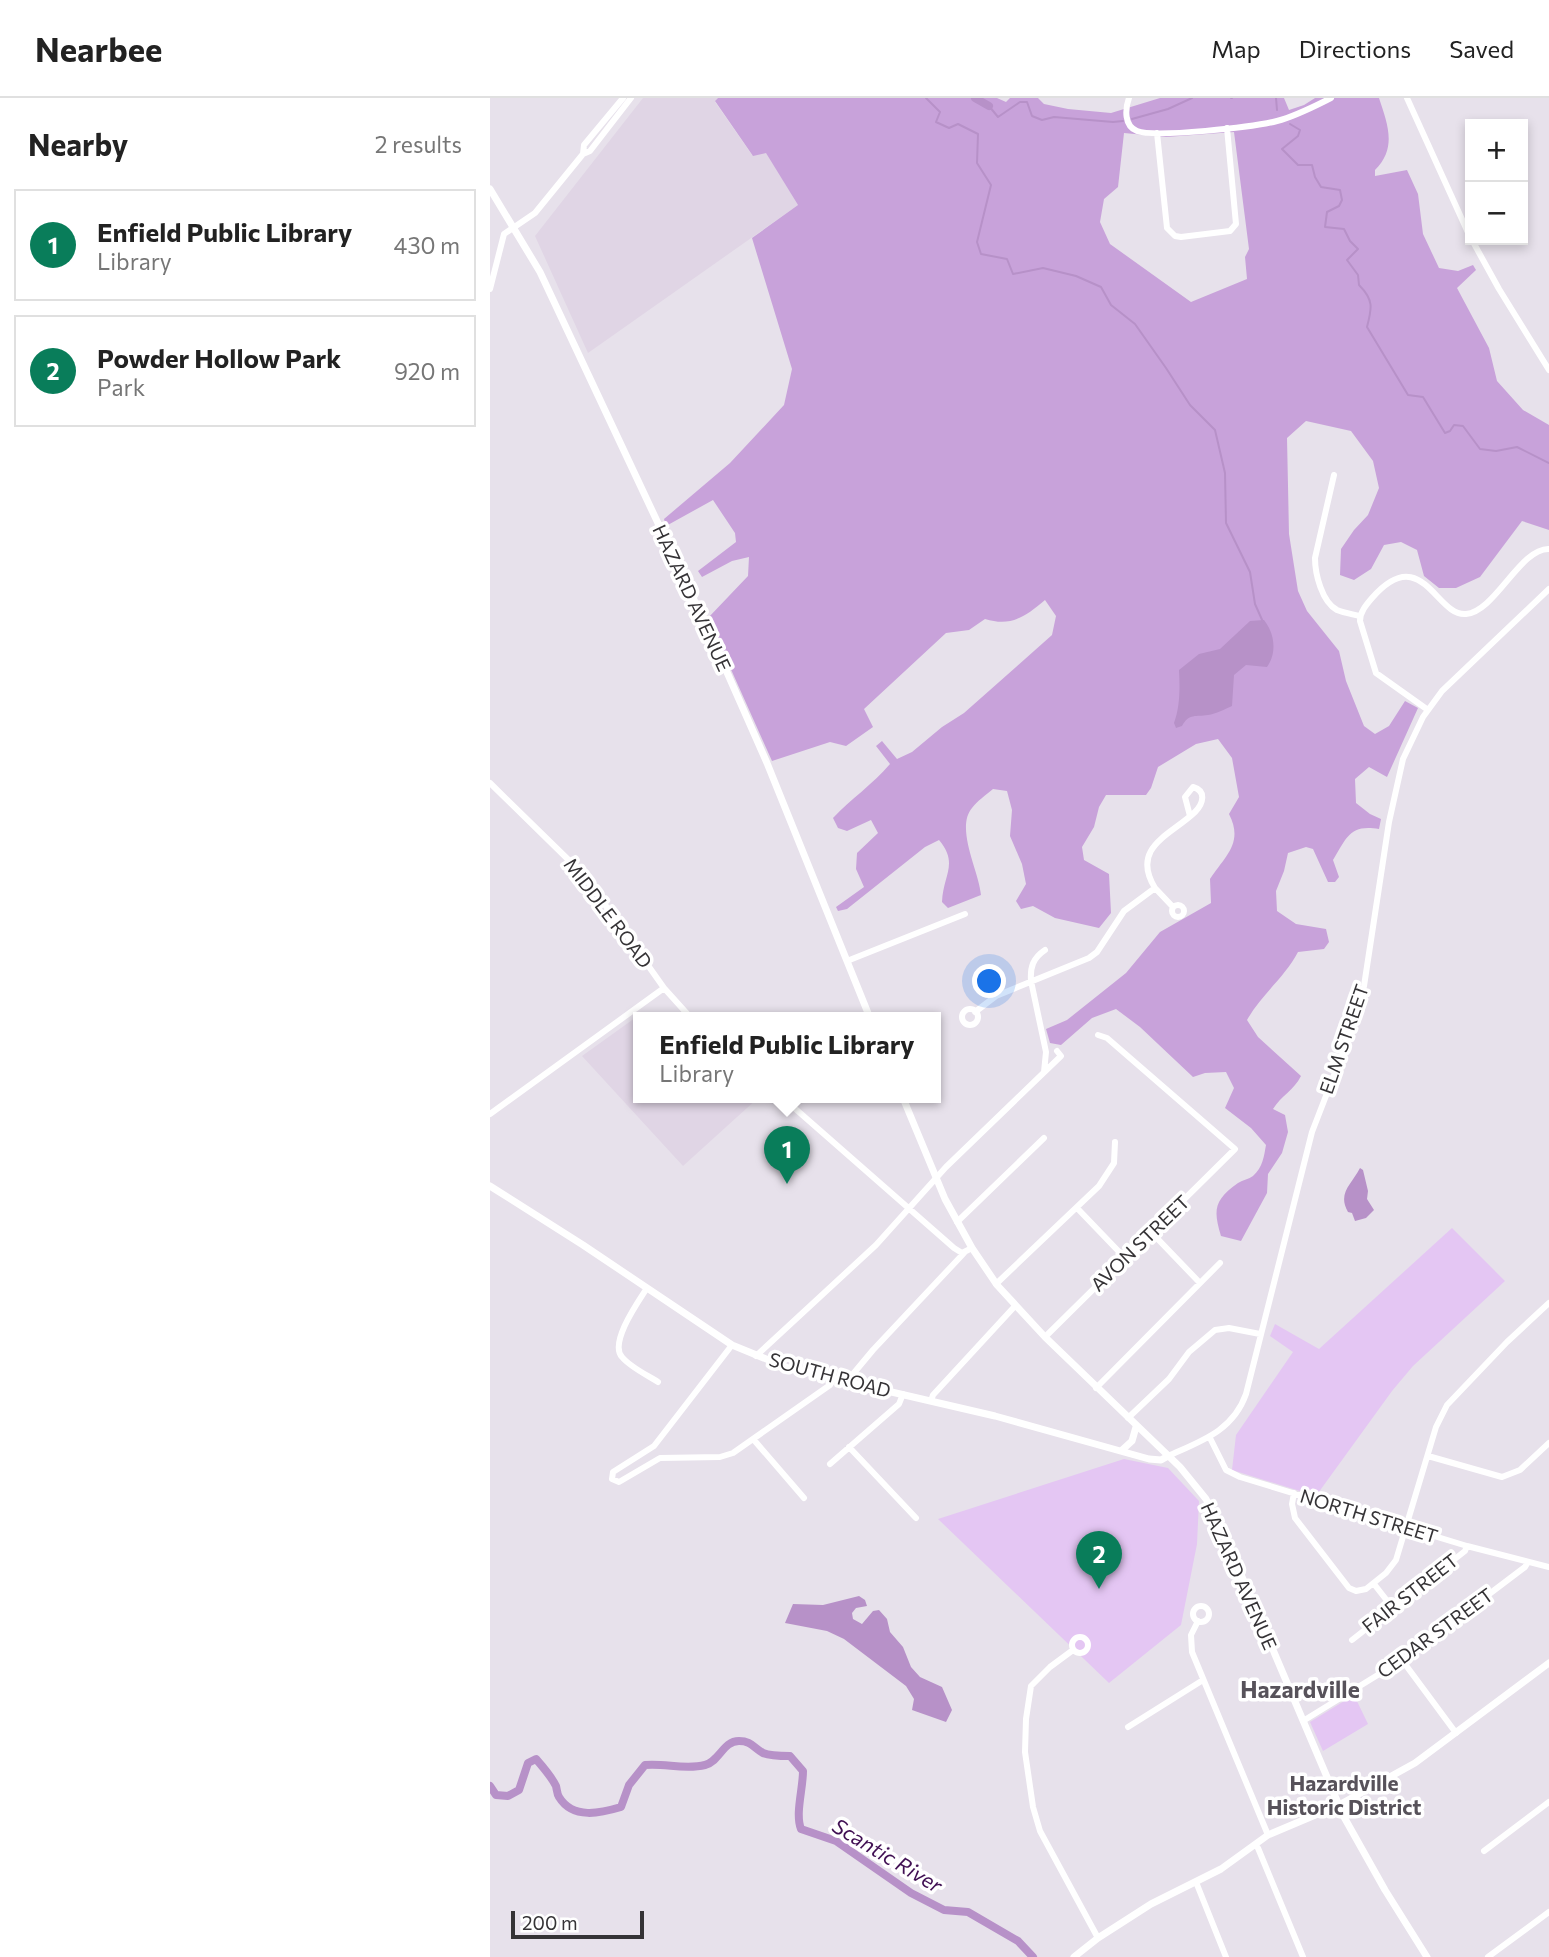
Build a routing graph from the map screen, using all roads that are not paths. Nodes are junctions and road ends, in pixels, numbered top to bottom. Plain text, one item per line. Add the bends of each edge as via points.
1 (623, 98) edge
2 (631, 98) edge
3 (1129, 98) edge
4 (1331, 98) edge
5 (1407, 98) edge
6 (1227, 128) junction
7 (1157, 132) junction
8 (583, 154) junction
9 (490, 189) edge
10 (1465, 225) edge
11 (514, 228) junction
12 (1475, 245) edge
13 (490, 289) edge
14 (1549, 370) edge
15 (1334, 475) dead end
16 (1549, 550) edge
17 (1549, 589) edge
18 (1360, 616) junction
19 (1428, 710) junction
20 (490, 783) edge
21 (497, 790) junction
22 (490, 796) edge
23 (1190, 816) dead end
24 (1155, 888) junction
25 (1173, 907) dead end
26 (965, 914) dead end
27 (1045, 950) dead end
28 (847, 961) junction
29 (1031, 981) junction
30 (664, 988) junction
31 (686, 1012) edge
32 (868, 1012) edge
33 (975, 1012) dead end
34 (1098, 1035) dead end
35 (1057, 1051) dead end
36 (1044, 1072) junction
37 (789, 1103) edge
38 (905, 1103) edge
39 (490, 1114) edge
40 (1044, 1138) dead end
41 (1115, 1142) dead end
42 (936, 1178) junction
43 (490, 1186) edge
44 (1077, 1208) junction
45 (909, 1209) junction
46 (957, 1222) junction
47 (1152, 1233) junction
48 (972, 1248) junction
49 (964, 1253) junction
50 (1125, 1258) junction
51 (1220, 1264) dead end
52 (1200, 1283) junction
53 (996, 1284) junction
54 (647, 1289) junction
55 (1549, 1303) edge
56 (1015, 1306) junction
57 (1260, 1334) junction
58 (1045, 1337) junction
59 (732, 1345) junction
60 (756, 1356) junction
61 (833, 1378) junction
62 (849, 1381) junction
63 (658, 1382) dead end
64 (1096, 1388) junction
65 (903, 1394) junction
66 (931, 1401) junction
67 (1128, 1418) junction
68 (1136, 1427) junction
69 (1210, 1438) junction
70 (754, 1440) junction
71 (1549, 1443) edge
72 (654, 1446) junction
73 (849, 1447) junction
74 (1121, 1451) junction
75 (1168, 1456) junction
76 (1428, 1456) junction
77 (660, 1458) junction
78 (830, 1464) dead end
79 (1294, 1493) junction
80 (804, 1498) dead end
81 (916, 1518) dead end
82 (1408, 1527) junction
83 (1467, 1546) junction
84 (1528, 1562) junction
85 (1549, 1567) edge
86 (1374, 1584) junction
87 (1392, 1607) junction
88 (1198, 1621) dead end
89 (1352, 1640) dead end
90 (1073, 1650) dead end
91 (1402, 1660) junction
92 (1549, 1663) edge
93 (1203, 1680) junction
94 (1303, 1721) junction
95 (1128, 1727) dead end
96 (1456, 1733) junction
97 (1549, 1802) edge
98 (1339, 1805) junction
99 (1268, 1835) junction
100 (1255, 1845) junction
101 (1484, 1851) dead end
102 (1196, 1882) junction
103 (1549, 1912) edge
104 (1098, 1938) junction
105 (1074, 1957) edge
106 (1226, 1957) edge
107 (1303, 1957) edge
108 (1427, 1957) edge
109 (1488, 1957) edge

1 - 8 street via 584,145
2 - 8 street
3 - 7 street via 1128,121 1136,130
4 - 6 street via 1275,122
5 - 10 street
6 - 7 street
6 - 7 street via 1236,223 1230,231 1181,237 1167,228
8 - 11 street via 535,214
9 - 11 main road, HAZARD AVENUE
11 - 13 street via 503,243
11 - 28 main road, HAZARD AVENUE via 540,272 725,666
12 - 14 street
15 - 18 street via 1315,558 1317,572 1330,604
16 - 18 street via 1530,556 1469,614 1455,612 1427,585 1401,578 1381,589
17 - 19 street, ELM STREET via 1442,691
18 - 19 street via 1376,673
19 - 57 street, ELM STREET via 1397,778 1364,986 1312,1132
20 - 21 street, MIDDLE ROAD
21 - 22 street
21 - 30 street, MIDDLE ROAD via 584,875
23 - 24 street via 1165,834 1149,854 1149,878
24 - 25 street
24 - 29 street via 1124,911 1089,958
26 - 28 street
27 - 29 street via 1031,965
28 - 32 main road, HAZARD AVENUE
29 - 33 street via 996,996
29 - 36 street via 1046,1052
30 - 31 street, MIDDLE ROAD
30 - 39 street
34 - 47 street, AVON STREET via 1235,1149
35 - 36 street via 1061,1055
36 - 42 street
37 - 45 street
38 - 42 main road, HAZARD AVENUE
40 - 46 street
41 - 44 street via 1111,1168
42 - 45 street
42 - 46 main road, HAZARD AVENUE
43 - 54 main road, SOUTH ROAD
44 - 50 street
44 - 53 street
45 - 49 street
45 - 60 street
46 - 48 main road, HAZARD AVENUE
47 - 50 street, AVON STREET
47 - 52 street
48 - 49 street
48 - 53 main road, HAZARD AVENUE
49 - 62 street
50 - 58 street, AVON STREET
51 - 52 street
52 - 64 street
53 - 56 main road, HAZARD AVENUE
54 - 59 main road, SOUTH ROAD
54 - 63 street via 625,1325 618,1348 621,1357
55 - 76 street via 1447,1405
56 - 58 main road, HAZARD AVENUE
56 - 66 street
57 - 67 street via 1215,1330
57 - 69 street, ELM STREET via 1241,1406
58 - 64 main road, HAZARD AVENUE
59 - 60 main road, SOUTH ROAD
59 - 72 street
60 - 61 main road, SOUTH ROAD
61 - 62 main road, SOUTH ROAD
61 - 70 street via 830,1385
62 - 65 main road, SOUTH ROAD
64 - 67 main road, HAZARD AVENUE
65 - 66 main road, SOUTH ROAD
65 - 73 street via 899,1404
66 - 74 main road, SOUTH ROAD
67 - 68 main road, HAZARD AVENUE
68 - 74 main road via 1132,1441
68 - 75 main road, HAZARD AVENUE
69 - 75 street, ELM STREET
69 - 79 street, NORTH STREET via 1232,1474
70 - 77 street via 720,1457
70 - 80 street
71 - 76 street via 1520,1470 1502,1477
72 - 77 street
72 - 77 street via 614,1472 612,1479 619,1482
73 - 78 street
73 - 81 street
74 - 75 main road, SOUTH ROAD via 1149,1459
75 - 94 main road, HAZARD AVENUE via 1215,1514
76 - 82 street
79 - 82 street, NORTH STREET
79 - 86 street via 1294,1518 1349,1588 1361,1590
82 - 83 street, NORTH STREET
82 - 86 street via 1396,1560
83 - 84 street, NORTH STREET
83 - 87 street, FAIR STREET
84 - 85 street, NORTH STREET
84 - 91 street, CEDAR STREET
86 - 87 street
87 - 89 street, FAIR STREET
88 - 93 street via 1190,1646
90 - 104 street via 1031,1686 1025,1752 1040,1831
91 - 94 street, CEDAR STREET
91 - 96 street
92 - 96 main road
93 - 95 street
93 - 99 street
94 - 98 main road, HAZARD AVENUE
96 - 98 main road via 1415,1763
97 - 101 street
98 - 99 main road
98 - 108 main road, HAZARD AVENUE
99 - 100 main road
100 - 102 main road
100 - 107 street
102 - 104 main road
102 - 106 street
103 - 109 street
104 - 105 main road

